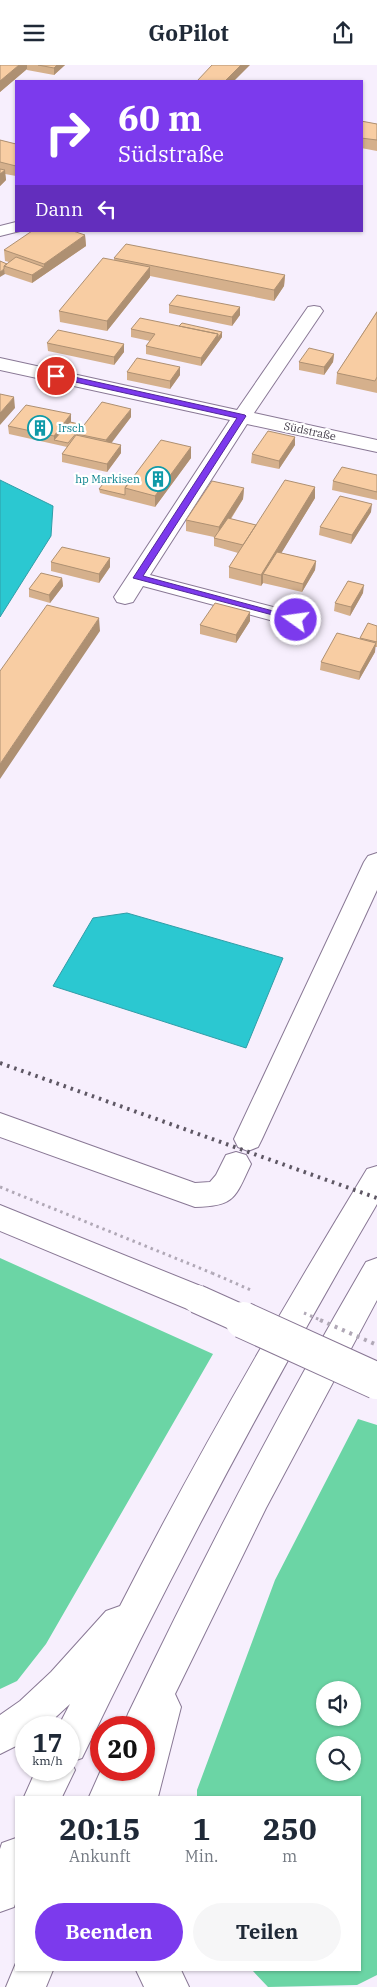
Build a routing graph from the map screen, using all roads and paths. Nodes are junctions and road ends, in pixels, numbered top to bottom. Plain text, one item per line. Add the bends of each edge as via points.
1 (15, 227) edge
2 (0, 231) edge
3 (314, 311) dead end
4 (0, 364) edge
5 (242, 416) junction
6 (377, 446) edge
7 (138, 578) junction
8 (125, 597) dead end
9 (296, 620) dead end
10 (377, 862) edge
11 (0, 1125) edge
12 (377, 1178) edge
13 (0, 1187) edge
14 (0, 1218) edge
15 (377, 1271) edge
16 (204, 1286) junction
17 (377, 1381) edge
18 (142, 1596) junction
19 (179, 1645) junction
20 (146, 1716) edge
21 (80, 1723) edge
22 (0, 1736) edge
23 (51, 1781) edge
24 (116, 1781) edge
25 (43, 1796) edge
26 (108, 1796) edge
27 (139, 1796) edge
28 (15, 1859) edge
29 (0, 1893) edge
30 (33, 1971) edge
31 (157, 1971) edge
32 (26, 1987) edge
33 (169, 1987) edge

1 - 2 main road
3 - 5 main road
4 - 5 main road, Südstraße
5 - 6 main road, Südstraße
5 - 7 main road
7 - 8 main road
7 - 9 main road
10 - 11 main road via 227,1183 217,1194 195,1195
12 - 18 main road via 311,1288
13 - 16 path
14 - 16 main road
15 - 19 main road via 302,1406
16 - 17 main road, bridge
18 - 21 main road
18 - 22 main road via 68,1679 21,1725
19 - 20 main road
19 - 27 main road
23 - 25 main road
24 - 26 main road
28 - 29 main road
30 - 32 main road
31 - 33 main road

